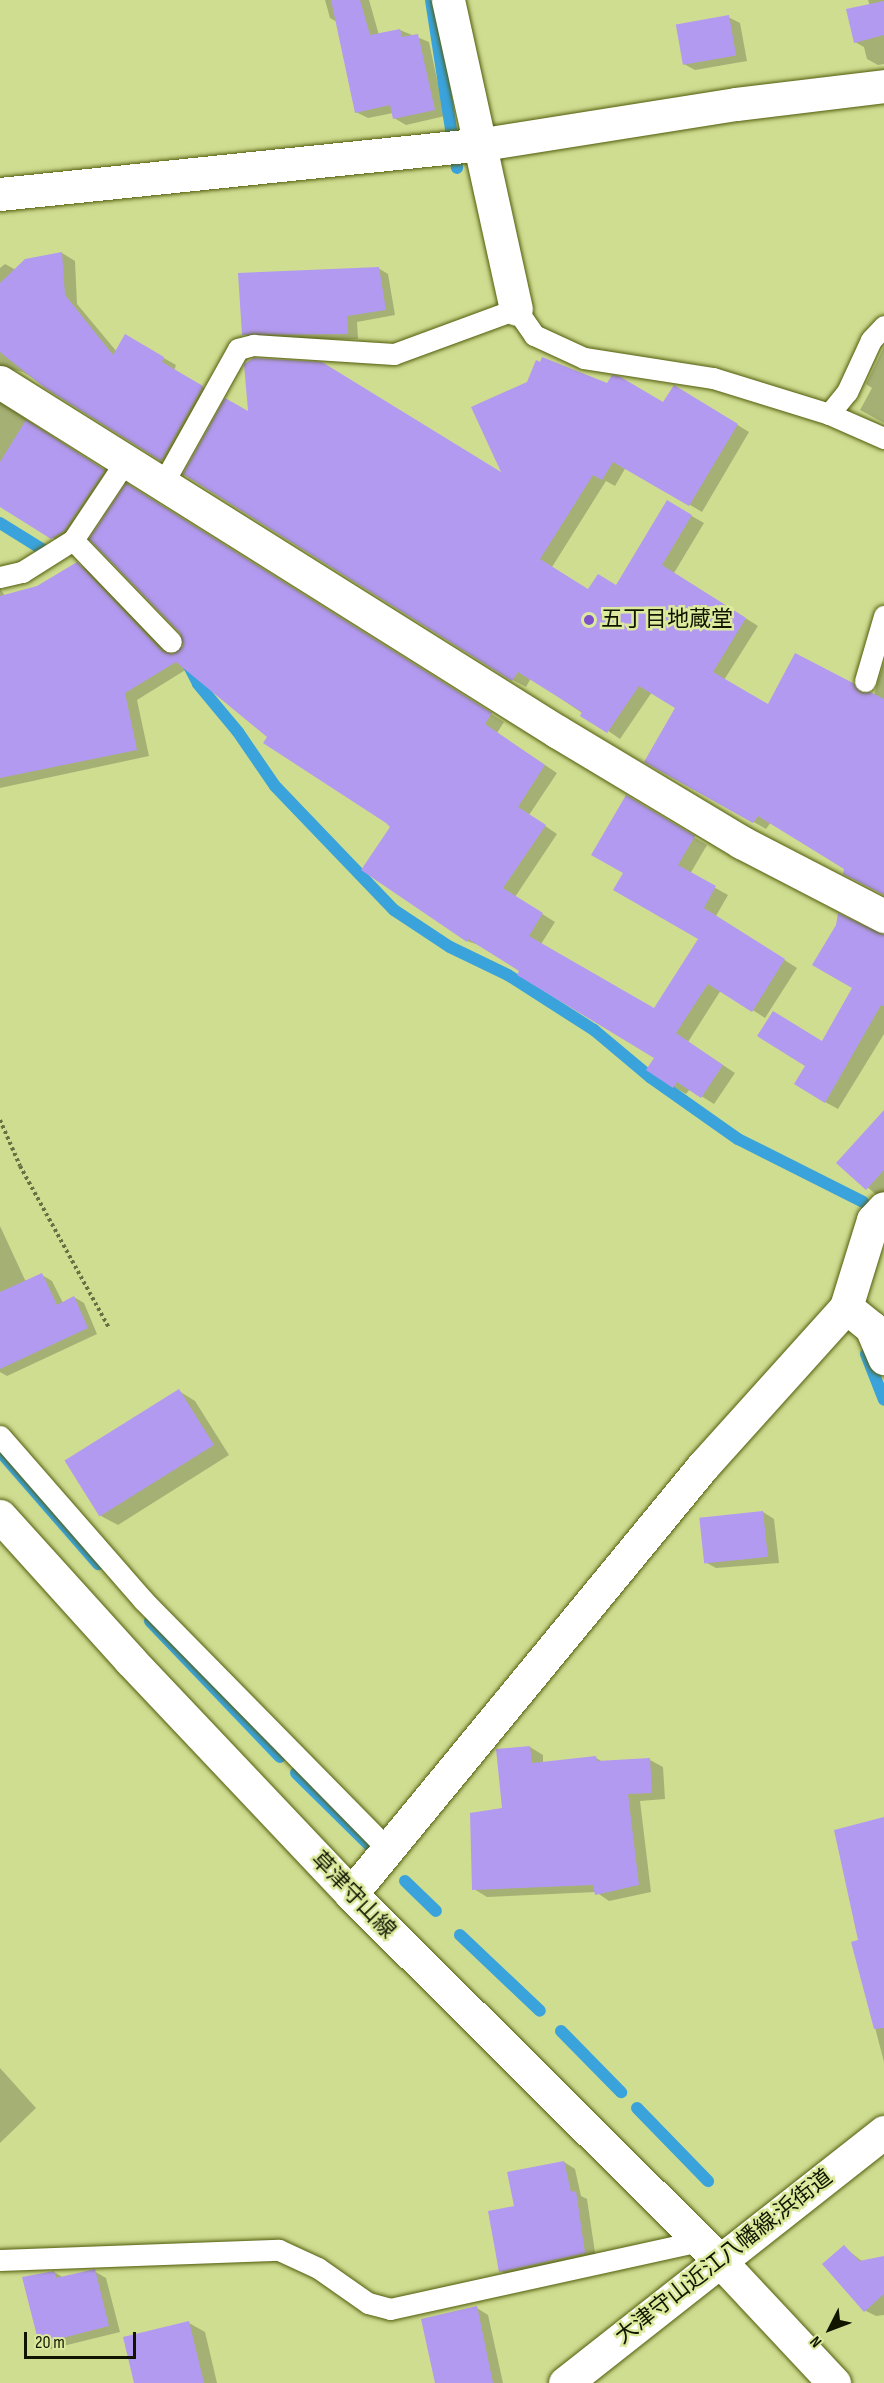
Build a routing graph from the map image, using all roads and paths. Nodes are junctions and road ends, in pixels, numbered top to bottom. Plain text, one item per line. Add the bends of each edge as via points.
1 (448, 0) edge
2 (884, 86) edge
3 (477, 145) junction
4 (0, 194) edge
5 (516, 309) junction
6 (884, 326) edge
7 (0, 382) edge
8 (829, 414) junction
9 (884, 438) edge
10 (125, 462) junction
11 (162, 485) junction
12 (73, 540) junction
13 (0, 577) edge
14 (884, 616) edge
15 (171, 642) dead end
16 (865, 681) dead end
17 (884, 916) edge
18 (0, 1120) edge
19 (884, 1208) edge
20 (846, 1306) junction
21 (109, 1328) dead end
22 (884, 1358) edge
23 (0, 1436) edge
24 (0, 1516) edge
25 (388, 1849) junction
26 (351, 1894) junction
27 (884, 2132) edge
28 (710, 2251) junction
29 (0, 2260) edge
30 (565, 2383) edge
31 (834, 2383) edge

1 - 3 street
2 - 3 street via 736,104
3 - 4 street
3 - 5 street
5 - 8 lane via 534,334 584,358 713,378
5 - 11 lane via 394,354 253,345 238,349
6 - 8 lane via 871,340 847,392
7 - 10 street
8 - 9 lane
10 - 11 street
10 - 12 lane
11 - 17 street via 741,842
12 - 13 lane via 22,572
12 - 15 lane
14 - 16 lane
18 - 21 path via 20,1166
19 - 20 street via 873,1220
20 - 22 street via 870,1327
20 - 25 street via 703,1466
23 - 25 lane via 143,1600
24 - 26 street, 草津守山線
25 - 26 street
26 - 28 street, 草津守山線
27 - 28 street, 大津守山近江八幡線;浜街道
28 - 29 lane via 390,2309 368,2304 318,2268 279,2250
28 - 30 street, 大津守山近江八幡線;浜街道
28 - 31 street, 草津守山線

